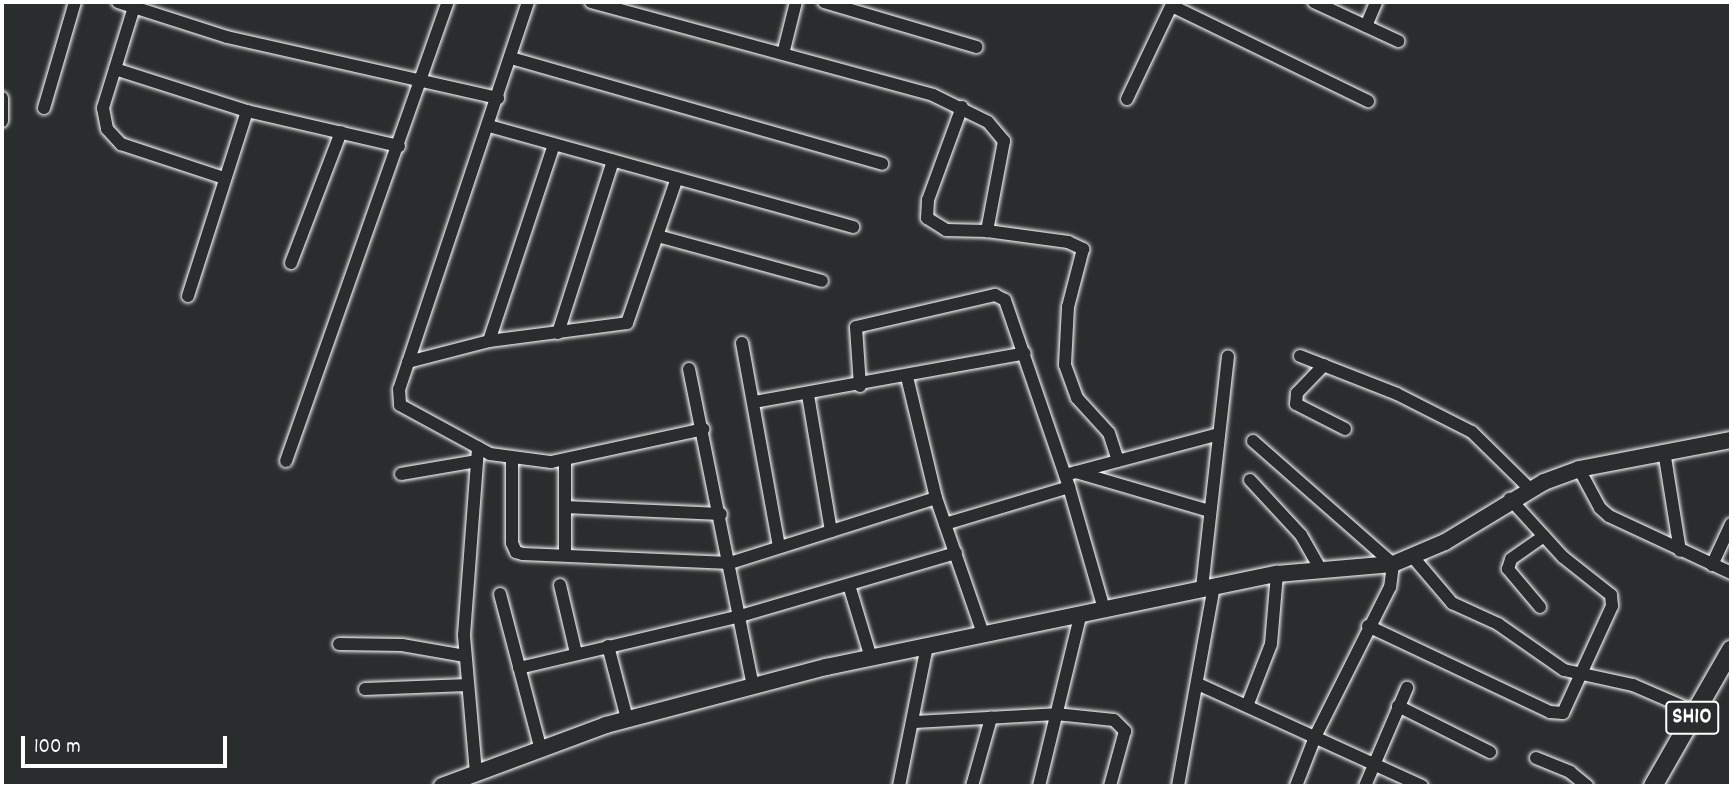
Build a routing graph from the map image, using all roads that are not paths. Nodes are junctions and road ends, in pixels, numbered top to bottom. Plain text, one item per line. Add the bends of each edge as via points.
1 (75, 2) edge
2 (118, 2) edge
3 (448, 2) edge
4 (528, 2) edge
5 (591, 2) edge
6 (796, 2) edge
7 (824, 2) edge
8 (1314, 2) edge
9 (1376, 2) edge
10 (1173, 4) edge
11 (134, 7) junction
12 (1366, 26) junction
13 (1398, 41) dead end
14 (977, 47) dead end
15 (783, 54) junction
16 (510, 58) junction
17 (115, 69) junction
18 (422, 82) junction
19 (2, 98) edge
20 (498, 98) junction
21 (1127, 100) dead end
22 (1368, 101) dead end
23 (962, 107) junction
24 (44, 108) dead end
25 (247, 111) junction
26 (2, 121) edge
27 (489, 126) junction
28 (341, 132) junction
29 (554, 144) junction
30 (399, 146) junction
31 (612, 160) junction
32 (882, 164) dead end
33 (225, 178) junction
34 (677, 178) junction
35 (853, 228) dead end
36 (987, 231) junction
37 (658, 236) junction
38 (291, 263) dead end
39 (822, 281) dead end
40 (188, 296) dead end
41 (558, 333) junction
42 (489, 341) junction
43 (742, 343) dead end
44 (1025, 354) junction
45 (1228, 356) dead end
46 (1300, 356) dead end
47 (408, 362) junction
48 (1324, 365) junction
49 (689, 369) dead end
50 (907, 377) junction
51 (860, 386) junction
52 (808, 395) junction
53 (754, 402) junction
54 (703, 429) junction
55 (1345, 429) dead end
56 (1219, 434) junction
57 (1731, 440) edge
58 (1253, 441) dead end
59 (1664, 452) junction
60 (478, 455) junction
61 (512, 459) junction
62 (286, 461) dead end
63 (1118, 461) junction
64 (565, 462) junction
65 (1579, 469) junction
66 (401, 474) dead end
67 (1070, 478) junction
68 (1250, 480) dead end
69 (1530, 489) junction
70 (936, 498) junction
71 (1510, 499) junction
72 (565, 507) junction
73 (1209, 512) junction
74 (721, 514) junction
75 (945, 524) junction
76 (1731, 524) edge
77 (831, 531) junction
78 (1544, 536) junction
79 (779, 547) junction
80 (1680, 551) junction
81 (956, 554) junction
82 (565, 555) junction
83 (1412, 556) junction
84 (730, 563) junction
85 (1393, 564) junction
86 (1713, 565) junction
87 (1321, 570) junction
88 (1731, 573) edge
89 (1277, 574) junction
90 (560, 585) dead end
91 (849, 585) junction
92 (1208, 587) junction
93 (500, 594) dead end
94 (1540, 607) dead end
95 (1104, 609) junction
96 (1081, 613) junction
97 (740, 616) junction
98 (1368, 626) junction
99 (983, 634) junction
100 (339, 644) dead end
101 (608, 646) junction
102 (927, 646) junction
103 (1731, 650) edge
104 (576, 653) junction
105 (465, 656) junction
106 (871, 658) junction
107 (519, 668) junction
108 (1580, 676) junction
109 (1198, 684) junction
110 (468, 685) junction
111 (753, 686) junction
112 (1407, 688) dead end
113 (365, 689) dead end
114 (1247, 706) junction
115 (1398, 706) junction
116 (1695, 712) junction
117 (1056, 715) junction
118 (991, 718) junction
119 (627, 719) junction
120 (915, 722) junction
121 (1315, 737) junction
122 (540, 747) junction
123 (1490, 752) dead end
124 (1536, 758) dead end
125 (1373, 764) junction
126 (476, 773) junction
127 (442, 786) edge
128 (899, 786) edge
129 (972, 786) edge
130 (1039, 786) edge
131 (1110, 786) edge
132 (1178, 786) edge
133 (1296, 786) edge
134 (1365, 786) edge
135 (1422, 786) edge
136 (1587, 786) edge
137 (1653, 786) edge

1 - 24 street
2 - 11 street
3 - 18 street
4 - 16 street
5 - 15 street
6 - 15 street
7 - 14 street
8 - 12 street
9 - 12 street
10 - 21 street
10 - 22 street
11 - 17 street
11 - 18 street via 227,37
12 - 13 street
15 - 23 street
16 - 20 street
16 - 32 street
17 - 25 street
17 - 33 street via 103,108 112,138
18 - 20 street
18 - 30 street
19 - 26 street
20 - 27 street
23 - 36 street via 988,122 1004,141
23 - 36 street via 928,200 927,218 946,230
25 - 28 street
25 - 33 street
27 - 29 street
27 - 47 street
28 - 30 street
28 - 38 street
29 - 31 street
29 - 42 street
30 - 62 street
31 - 34 street
31 - 41 street
33 - 40 street
34 - 35 street
34 - 37 street
36 - 63 street via 1077,245 1084,255 1068,307 1064,347 1068,383 1102,423
37 - 39 street
37 - 41 street via 627,323
41 - 42 street
42 - 47 street
43 - 53 street
44 - 50 street
44 - 51 street via 1008,304 995,295 856,327
44 - 67 street
45 - 56 street
46 - 48 street
47 - 60 street via 398,398 408,412 456,437
48 - 55 street via 1297,394 1296,404
48 - 69 street via 1397,394 1472,432
49 - 54 street
50 - 51 street
50 - 70 street
51 - 52 street
52 - 53 street
52 - 77 street
53 - 79 street
54 - 64 street
54 - 74 street
56 - 63 street
56 - 73 street
57 - 59 main road
58 - 85 street
59 - 65 main road
59 - 80 street
60 - 61 street
60 - 66 street
60 - 105 street via 464,603
61 - 64 street
61 - 82 street via 513,549 523,554
63 - 67 street
64 - 72 street
65 - 69 main road
65 - 80 street via 1609,516
67 - 73 street
67 - 75 street
67 - 95 street
68 - 87 street via 1301,535
69 - 71 main road
70 - 75 street
70 - 77 street
71 - 78 street
71 - 83 main road via 1444,542
72 - 74 street
72 - 82 street
73 - 92 street
74 - 84 street
75 - 81 street
76 - 86 street
77 - 79 street
78 - 94 street via 1511,559 1508,569
78 - 108 street via 1611,596 1612,606
79 - 84 street
80 - 86 street
81 - 91 street
81 - 99 street
82 - 84 street
83 - 85 main road
83 - 108 street via 1452,603 1498,624 1549,661
84 - 97 street
85 - 87 main road
85 - 98 street via 1390,587
86 - 88 street
87 - 89 main road
89 - 92 main road
89 - 114 street via 1271,644
90 - 104 street
91 - 97 street
91 - 106 street
92 - 95 main road
92 - 109 street
93 - 107 street
95 - 96 main road
96 - 99 main road
96 - 117 street
97 - 101 street
97 - 111 street
98 - 108 street via 1558,715 1567,709
98 - 121 street
99 - 102 main road
100 - 105 street via 402,645
101 - 104 street
101 - 119 street
102 - 106 main road
102 - 120 street
103 - 116 main road, SH10
104 - 107 street
105 - 110 street
106 - 111 main road
107 - 122 street
108 - 116 street via 1633,685
109 - 114 street
109 - 132 street
110 - 113 street
110 - 126 street
111 - 119 main road
112 - 115 street
114 - 121 street
115 - 123 street
115 - 125 street
116 - 137 main road, SH10
117 - 118 street
117 - 130 street
117 - 131 street via 1114,720 1124,726
118 - 120 street
118 - 129 street
119 - 122 main road
120 - 128 street
121 - 125 street
121 - 133 street
122 - 126 main road
124 - 136 street via 1570,772
125 - 134 street
125 - 135 street
126 - 127 main road

